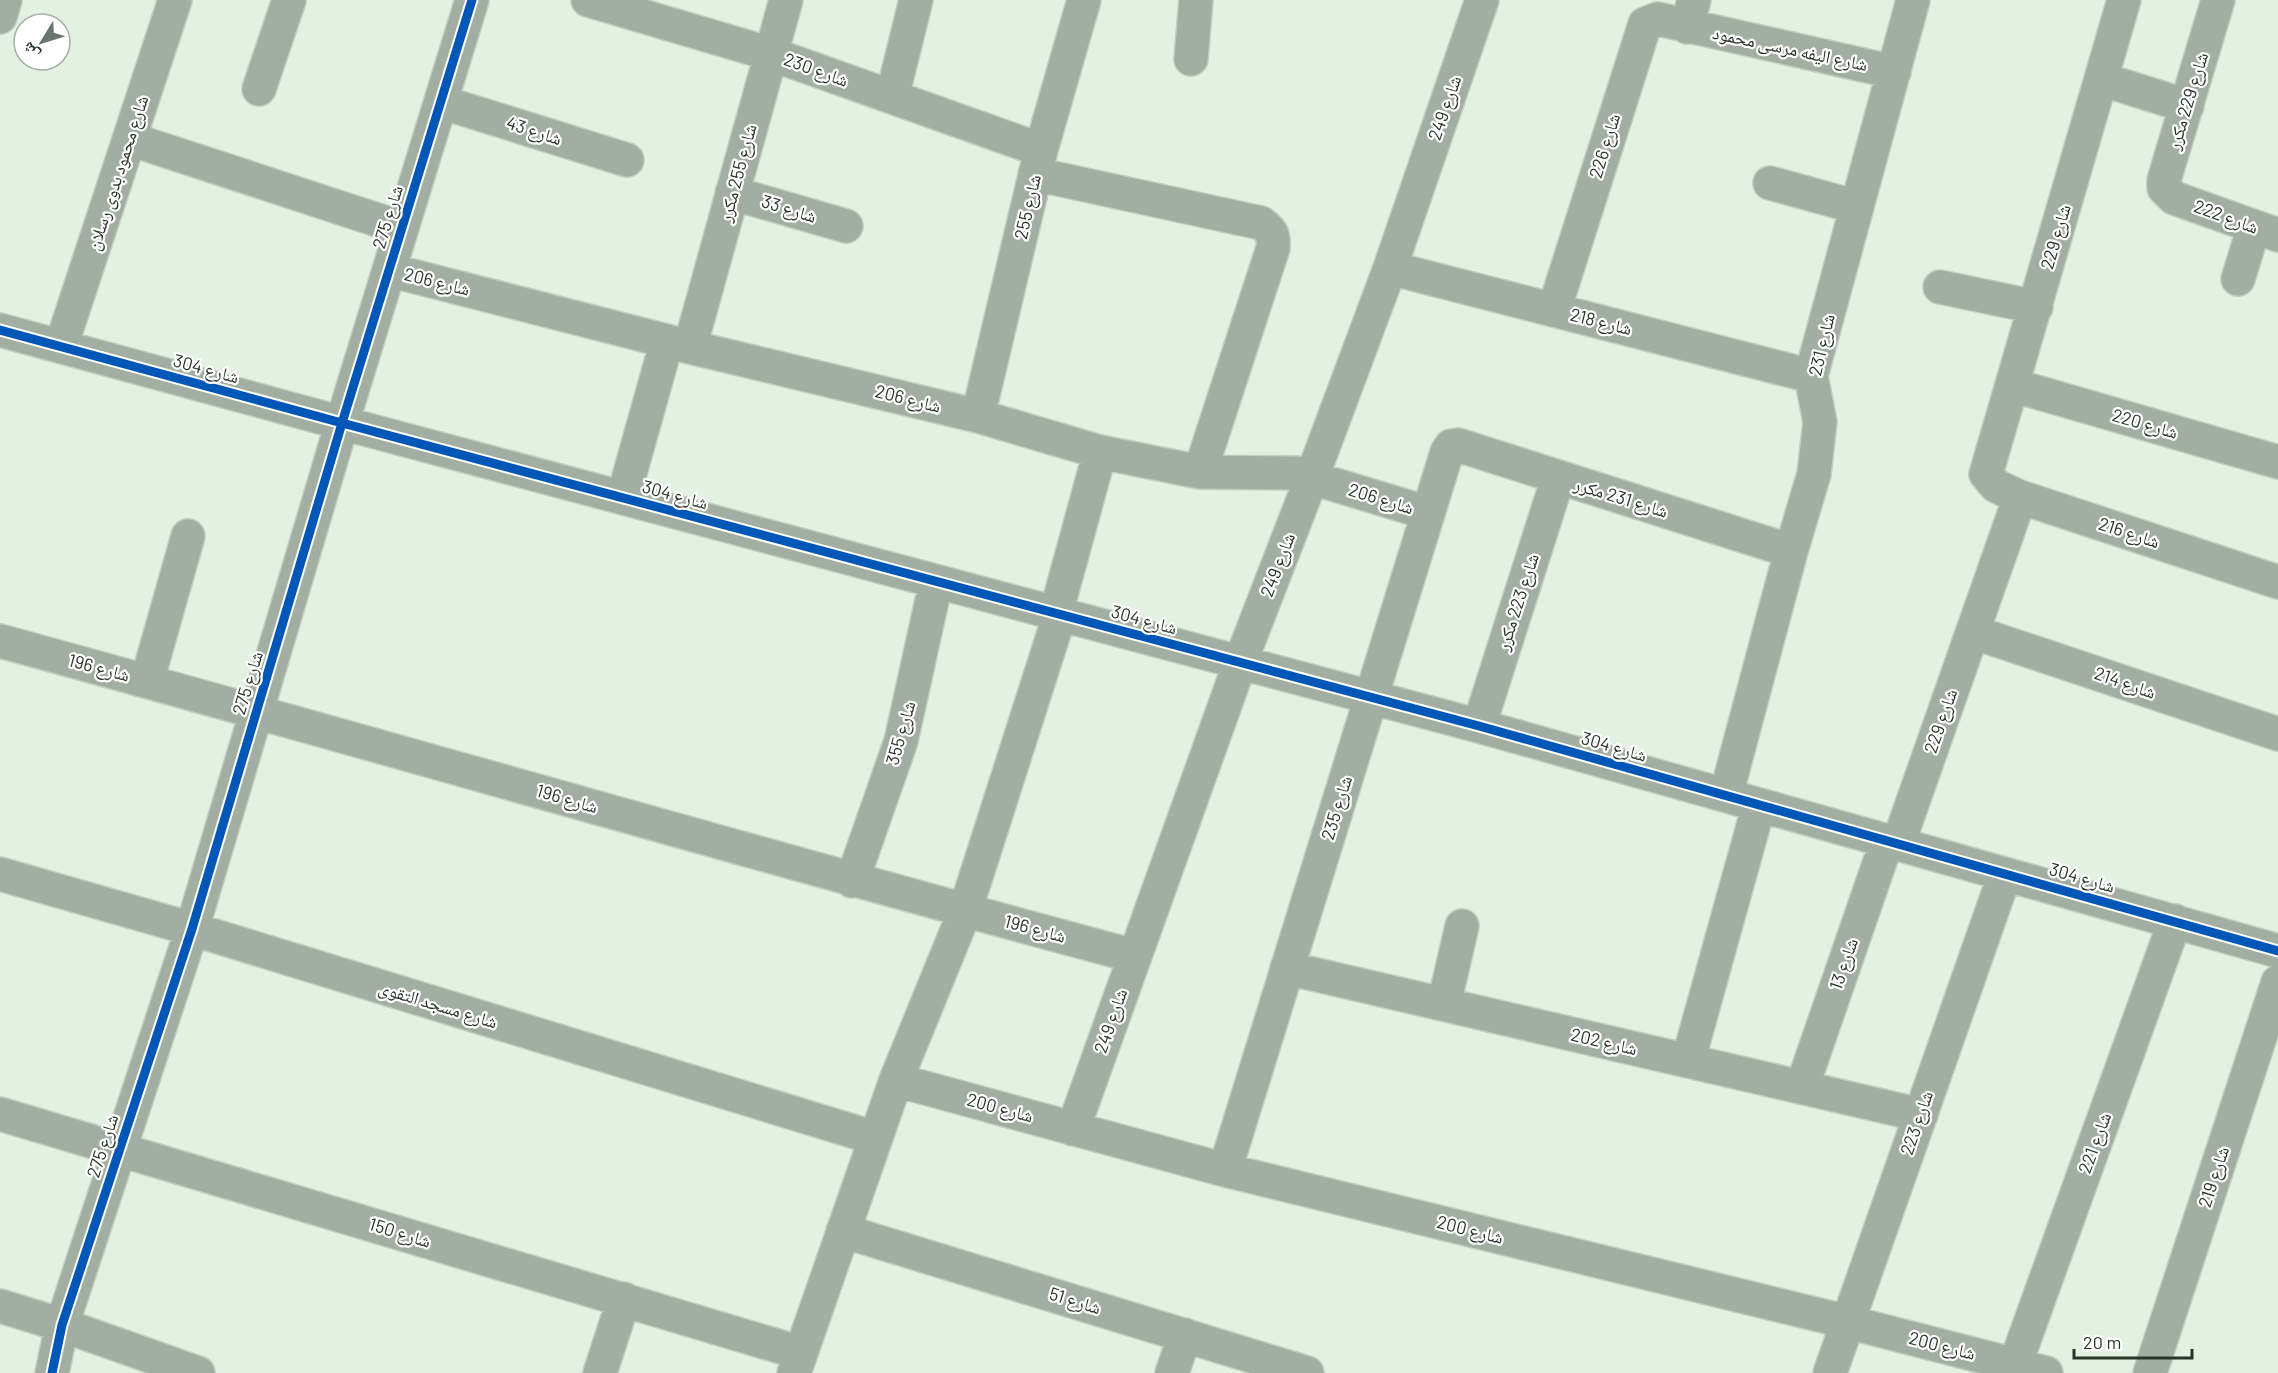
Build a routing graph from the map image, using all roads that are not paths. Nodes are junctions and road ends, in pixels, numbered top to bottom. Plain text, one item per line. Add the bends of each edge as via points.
1 (5, 0) edge
2 (176, 0) edge
3 (289, 0) edge
4 (472, 0) edge
5 (588, 0) edge
6 (786, 0) edge
7 (916, 0) edge
8 (1084, 0) edge
9 (1196, 0) edge
10 (1482, 0) edge
11 (1913, 0) edge
12 (2124, 0) edge
13 (2218, 0) edge
14 (1690, 13) edge
15 (0, 17) edge
16 (771, 54) junction
17 (1191, 59) dead end
18 (1894, 72) junction
19 (2101, 79) junction
20 (259, 88) dead end
21 (892, 97) junction
22 (441, 102) junction
23 (2187, 106) junction
24 (130, 139) junction
25 (627, 160) dead end
26 (1038, 162) junction
27 (1770, 183) dead end
28 (732, 193) junction
29 (2174, 198) joint
30 (1857, 207) junction
31 (846, 226) dead end
32 (402, 228) junction
33 (2266, 231) edge
34 (1390, 268) junction
35 (389, 270) junction
36 (2238, 279) dead end
37 (1940, 287) dead end
38 (2036, 307) junction
39 (1554, 310) junction
40 (0, 330) edge
41 (679, 344) junction
42 (61, 346) junction
43 (1811, 376) junction
44 (2012, 385) junction
45 (978, 416) junction
46 (342, 423) junction
47 (1451, 446) joint
48 (1100, 452) junction
49 (2278, 462) edge
50 (1200, 472) junction
51 (1986, 474) joint
52 (1312, 477) junction
53 (1558, 478) junction
54 (2020, 497) junction
55 (623, 498) junction
56 (1428, 513) junction
57 (188, 536) dead end
58 (1791, 551) junction
59 (936, 582) junction
60 (2278, 582) edge
61 (1058, 614) junction
62 (1973, 632) junction
63 (0, 641) edge
64 (1240, 663) junction
65 (147, 681) junction
66 (1371, 697) junction
67 (257, 711) junction
68 (1479, 726) junction
69 (2278, 734) edge
70 (1726, 795) junction
71 (1759, 805) junction
72 (1892, 842) junction
73 (0, 874) edge
74 (2005, 874) junction
75 (852, 880) junction
76 (965, 911) junction
77 (2175, 921) junction
78 (1462, 926) dead end
79 (192, 929) junction
80 (2278, 951) edge
81 (1134, 956) junction
82 (1287, 968) junction
83 (2278, 982) edge
84 (1444, 1004) junction
85 (1688, 1061) junction
86 (896, 1080) junction
87 (1802, 1087) junction
88 (0, 1114) edge
89 (1921, 1114) junction
90 (1073, 1129) junction
91 (875, 1138) junction
92 (119, 1149) junction
93 (1225, 1170) junction
94 (843, 1231) junction
95 (624, 1299) junction
96 (0, 1306) edge
97 (1848, 1322) junction
98 (62, 1325) junction
99 (1185, 1335) junction
100 (798, 1363) edge
101 (2031, 1369) edge
102 (52, 1373) edge
103 (198, 1373) edge
104 (600, 1373) edge
105 (1172, 1373) edge
106 (1307, 1373) edge
107 (1830, 1373) edge
108 (2150, 1373) edge

1 - 15 street
2 - 24 street, شارع محمود بدوى رسلان
3 - 20 street
4 - 22 street, شارع 275
5 - 16 street, شارع 230
6 - 16 street, شارع 255 مكرر
7 - 21 street
8 - 26 street, شارع 255
9 - 17 street
10 - 34 street, شارع 249
11 - 18 street, شارع 231
12 - 19 street, شارع 229
13 - 23 street, شارع 229 مكرر
14 - 18 street, شارع اليفه مرسى محمود
14 - 39 street, شارع 226 via 1651,20 1642,30
16 - 21 street, شارع 230
16 - 28 street, شارع 255 مكرر
18 - 30 street, شارع 231
19 - 23 street
19 - 38 street, شارع 229
21 - 26 street, شارع 230
22 - 25 street, شارع 43
22 - 32 street, شارع 275
23 - 29 street, شارع 229 مكرر via 2164,180 2164,188
24 - 32 street
24 - 42 street, شارع محمود بدوى رسلان
26 - 45 street, شارع 255
26 - 50 street, شارع 230 via 1271,230 1273,248
27 - 30 street
28 - 31 street, شارع 33
28 - 41 street, شارع 255 مكرر
29 - 33 street, شارع 222
30 - 43 street, شارع 231
32 - 35 street, شارع 275
33 - 36 street
34 - 39 street, شارع 218
34 - 52 street, شارع 249
35 - 41 street, شارع 206
35 - 46 street, شارع 275
37 - 38 street
38 - 44 street, شارع 229
39 - 43 street, شارع 218
40 - 42 street, شارع 304
41 - 45 street, شارع 206
41 - 55 street, شارع 255 مكرر
42 - 46 street, شارع 304
43 - 58 street, شارع 231 via 1820,422 1819,445
44 - 49 street, شارع 220
44 - 51 street, شارع 229
45 - 48 street, شارع 206
46 - 55 street, شارع 304
46 - 67 street, شارع 275
47 - 53 street, شارع 231 مكرر
47 - 56 street, شارع 235
48 - 50 street, شارع 206
48 - 61 street
50 - 52 street, شارع 206 via 1296,473
51 - 54 street, شارع 216 via 1996,486
52 - 56 street, شارع 206
52 - 64 street, شارع 249
53 - 58 street, شارع 231 مكرر
53 - 68 street, شارع 223 مكرر
54 - 60 street, شارع 216
54 - 62 street, شارع 229
55 - 59 street, شارع 304
56 - 66 street, شارع 235
57 - 65 street
58 - 70 street, شارع 231
59 - 61 street, شارع 304
59 - 75 street, شارع 355 via 901,741
61 - 64 street, شارع 304
61 - 76 street
62 - 69 street, شارع 214
62 - 72 street, شارع 229
63 - 65 street, شارع 196
64 - 66 street, شارع 304
64 - 81 street, شارع 249
65 - 67 street, شارع 196
66 - 68 street, شارع 304
66 - 82 street, شارع 235
67 - 75 street, شارع 196
67 - 79 street, شارع 275
68 - 70 street, شارع 304
70 - 71 street, شارع 304
71 - 72 street, شارع 304
71 - 85 street
72 - 74 street, شارع 304
72 - 87 street, شارع 13
73 - 79 street, شارع مسجد التقوى
74 - 77 street, شارع 304
74 - 89 street, شارع 223
75 - 76 street, شارع 196
76 - 81 street, شارع 196
76 - 86 street
77 - 80 street, شارع 304
77 - 101 street, شارع 221
78 - 84 street
79 - 91 street, شارع مسجد التقوى
79 - 92 street, شارع 275
81 - 90 street, شارع 249
82 - 84 street, شارع 202
82 - 93 street, شارع 235
83 - 108 street, شارع 219
84 - 85 street, شارع 202
85 - 87 street, شارع 202
86 - 90 street, شارع 200
86 - 91 street
87 - 89 street, شارع 202
88 - 92 street, شارع 150
89 - 97 street, شارع 223
90 - 93 street, شارع 200
91 - 94 street
92 - 95 street, شارع 150
92 - 98 street, شارع 275
93 - 97 street, شارع 200
94 - 99 street, شارع 51
94 - 100 street
95 - 100 street, شارع 150
95 - 104 street
96 - 98 street
97 - 101 street, شارع 200
97 - 107 street, شارع 223
98 - 102 street, شارع 275
98 - 103 street
99 - 105 street
99 - 106 street, شارع 51

